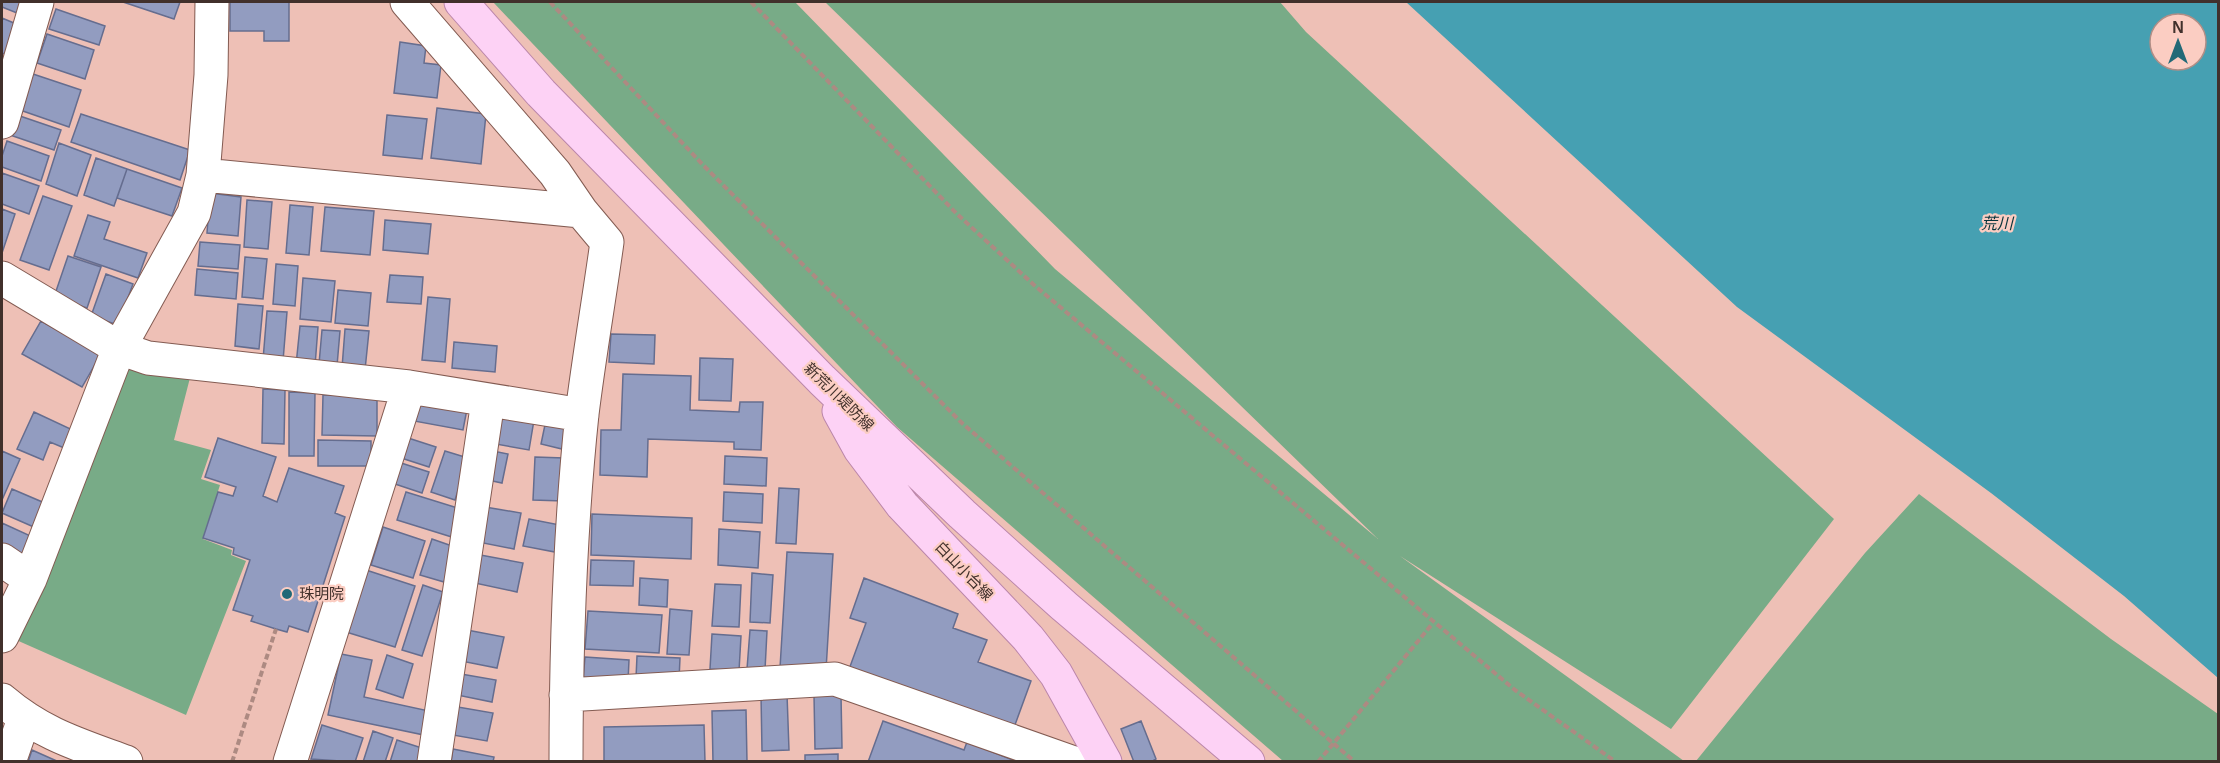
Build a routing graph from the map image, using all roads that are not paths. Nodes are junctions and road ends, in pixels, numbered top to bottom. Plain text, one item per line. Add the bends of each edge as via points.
1 (37, 2) edge
2 (212, 2) edge
3 (407, 2) edge
4 (461, 2) edge
5 (2, 122) edge
6 (203, 175) junction
7 (581, 212) junction
8 (2, 278) edge
9 (119, 348) junction
10 (822, 381) junction
11 (409, 387) junction
12 (488, 401) junction
13 (582, 415) junction
14 (2, 560) edge
15 (30, 579) junction
16 (2, 636) edge
17 (566, 695) junction
18 (13, 710) edge
19 (9, 762) edge
20 (126, 762) edge
21 (290, 762) edge
22 (434, 762) edge
23 (566, 762) edge
24 (1071, 762) edge
25 (1105, 762) edge
26 (1248, 762) edge

1 - 5 street
2 - 6 street
3 - 7 street via 555,173
4 - 10 main road, 新荒川堤防線 via 541,93
6 - 7 street
6 - 9 street via 194,213
7 - 13 street via 607,242
8 - 9 street
9 - 11 street via 148,358
9 - 15 street
10 - 25 main road, 白山小台線 via 860,448 902,505 1028,638 1056,674
10 - 26 main road, 新荒川堤防線 via 1064,606
11 - 12 street
11 - 21 street
12 - 13 street
12 - 22 street
13 - 17 street
14 - 15 street
15 - 16 street
17 - 23 street
17 - 24 street via 835,679
18 - 19 street
18 - 20 street via 50,735

